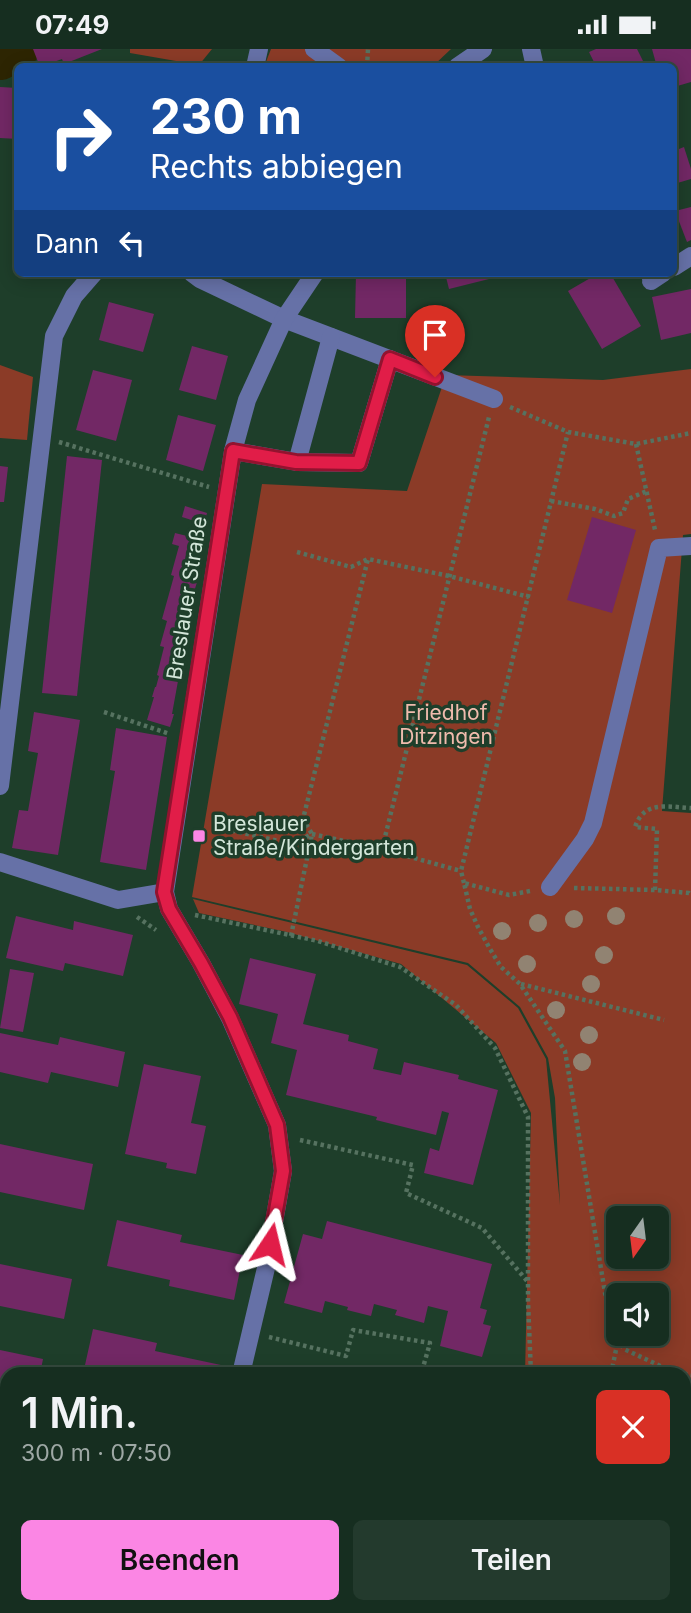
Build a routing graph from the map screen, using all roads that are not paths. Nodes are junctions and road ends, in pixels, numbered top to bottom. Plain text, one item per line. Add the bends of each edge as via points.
1 (314, 49) edge
2 (483, 49) edge
3 (334, 63) edge
4 (463, 63) edge
5 (91, 277) edge
6 (197, 277) edge
7 (312, 277) edge
8 (284, 319) junction
9 (331, 337) junction
10 (390, 359) junction
11 (494, 399) road end
12 (233, 451) junction
13 (296, 462) junction
14 (691, 546) edge
15 (0, 786) edge
16 (0, 862) edge
17 (550, 887) road end
18 (167, 900) junction
19 (243, 1367) edge

1 - 3 street
2 - 4 street
5 - 15 street via 54,337
6 - 8 street
7 - 8 street, Breslauer Straße
8 - 9 street
8 - 12 street, Breslauer Straße via 247,400
9 - 10 street
9 - 13 street
10 - 11 street
10 - 13 street via 359,463
12 - 13 street
12 - 18 street, Breslauer Straße
14 - 17 street via 659,548 593,823
16 - 18 street via 118,900
18 - 19 street via 230,1017 279,1136 283,1171

